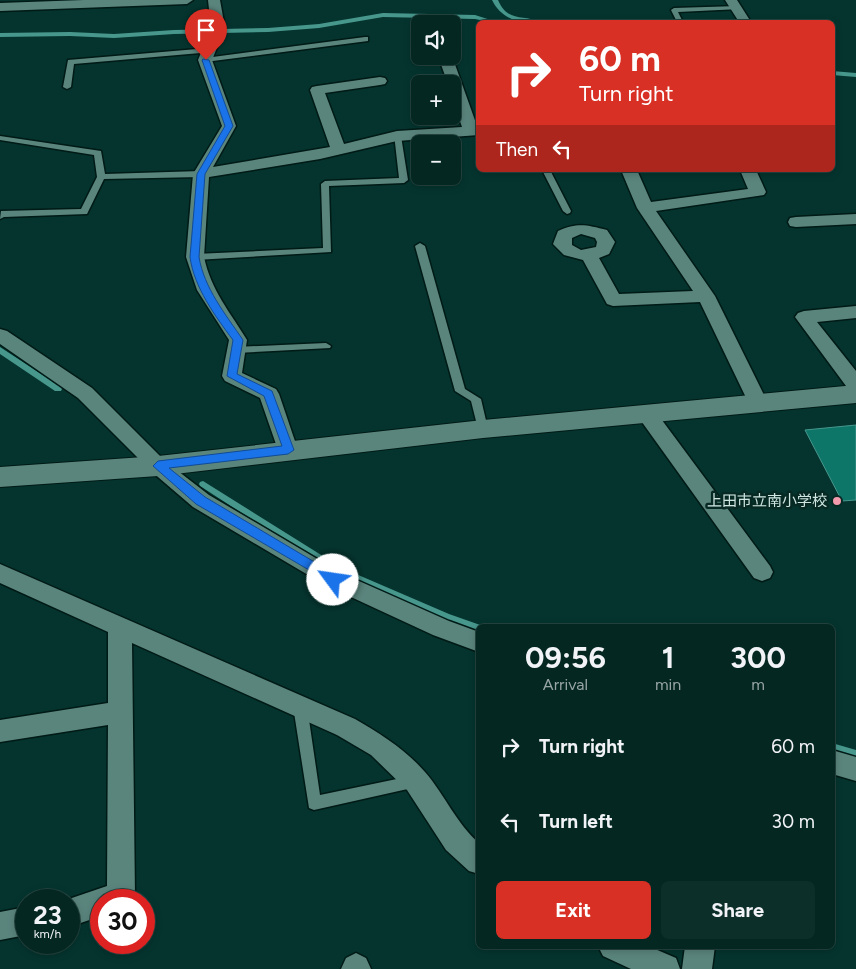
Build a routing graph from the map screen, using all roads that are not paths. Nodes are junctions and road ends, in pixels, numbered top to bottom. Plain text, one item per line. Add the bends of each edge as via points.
1 (187, 0) edge
2 (214, 0) edge
3 (93, 2) edge
4 (735, 4) edge
5 (0, 8) edge
6 (679, 20) edge
7 (744, 20) edge
8 (365, 39) dead end
9 (207, 55) junction
10 (449, 65) edge
11 (380, 81) dead end
12 (67, 87) dead end
13 (475, 130) edge
14 (397, 136) junction
15 (0, 138) edge
16 (338, 148) junction
17 (547, 172) edge
18 (630, 172) edge
19 (749, 172) edge
20 (201, 174) junction
21 (101, 177) junction
22 (645, 208) junction
23 (567, 211) dead end
24 (0, 216) edge
25 (856, 219) edge
26 (796, 222) dead end
27 (420, 246) dead end
28 (589, 256) dead end
29 (195, 257) junction
30 (706, 296) junction
31 (856, 312) edge
32 (0, 335) edge
33 (326, 346) dead end
34 (236, 350) junction
35 (856, 385) edge
36 (856, 394) edge
37 (758, 403) junction
38 (646, 413) junction
39 (483, 428) junction
40 (288, 450) junction
41 (158, 466) junction
42 (0, 477) edge
43 (762, 572) dead end
44 (0, 573) edge
45 (120, 627) junction
46 (476, 641) edge
47 (300, 706) junction
48 (120, 712) junction
49 (0, 731) edge
50 (835, 763) edge
51 (856, 770) edge
52 (416, 781) junction
53 (476, 858) edge
54 (121, 889) edge
55 (15, 923) edge
56 (0, 926) edge
57 (620, 949) edge
58 (700, 949) edge
59 (665, 969) edge
60 (697, 969) edge

1 - 3 street
2 - 9 street via 216,32
3 - 5 street
4 - 6 lane via 674,10
4 - 7 street
8 - 9 lane
9 - 12 lane via 71,62
9 - 20 street via 229,126
10 - 13 street
11 - 16 street via 317,90
13 - 14 street
14 - 16 street
14 - 29 lane via 404,180 325,184 328,250
15 - 21 lane via 98,153
16 - 20 street via 278,162
17 - 23 lane
18 - 22 street
19 - 22 street via 758,192
20 - 21 lane
20 - 29 street
21 - 24 lane via 84,212
22 - 30 street
25 - 26 street
27 - 39 lane via 460,391 476,399
28 - 30 street via 613,300
29 - 34 street via 197,269 220,316 238,340
30 - 37 street
31 - 35 street via 804,317
32 - 41 street via 85,394
33 - 34 lane
34 - 40 street via 232,376 269,394
36 - 37 street
37 - 38 street
38 - 39 street
38 - 43 street
39 - 40 street
40 - 41 street
41 - 42 street
41 - 46 street via 200,500 333,580
44 - 45 street
45 - 47 street
45 - 48 street
47 - 52 street via 380,747
47 - 52 lane via 314,803
48 - 49 street
48 - 54 street
50 - 51 street
52 - 53 street via 456,841
55 - 56 street
57 - 59 street
58 - 60 street

